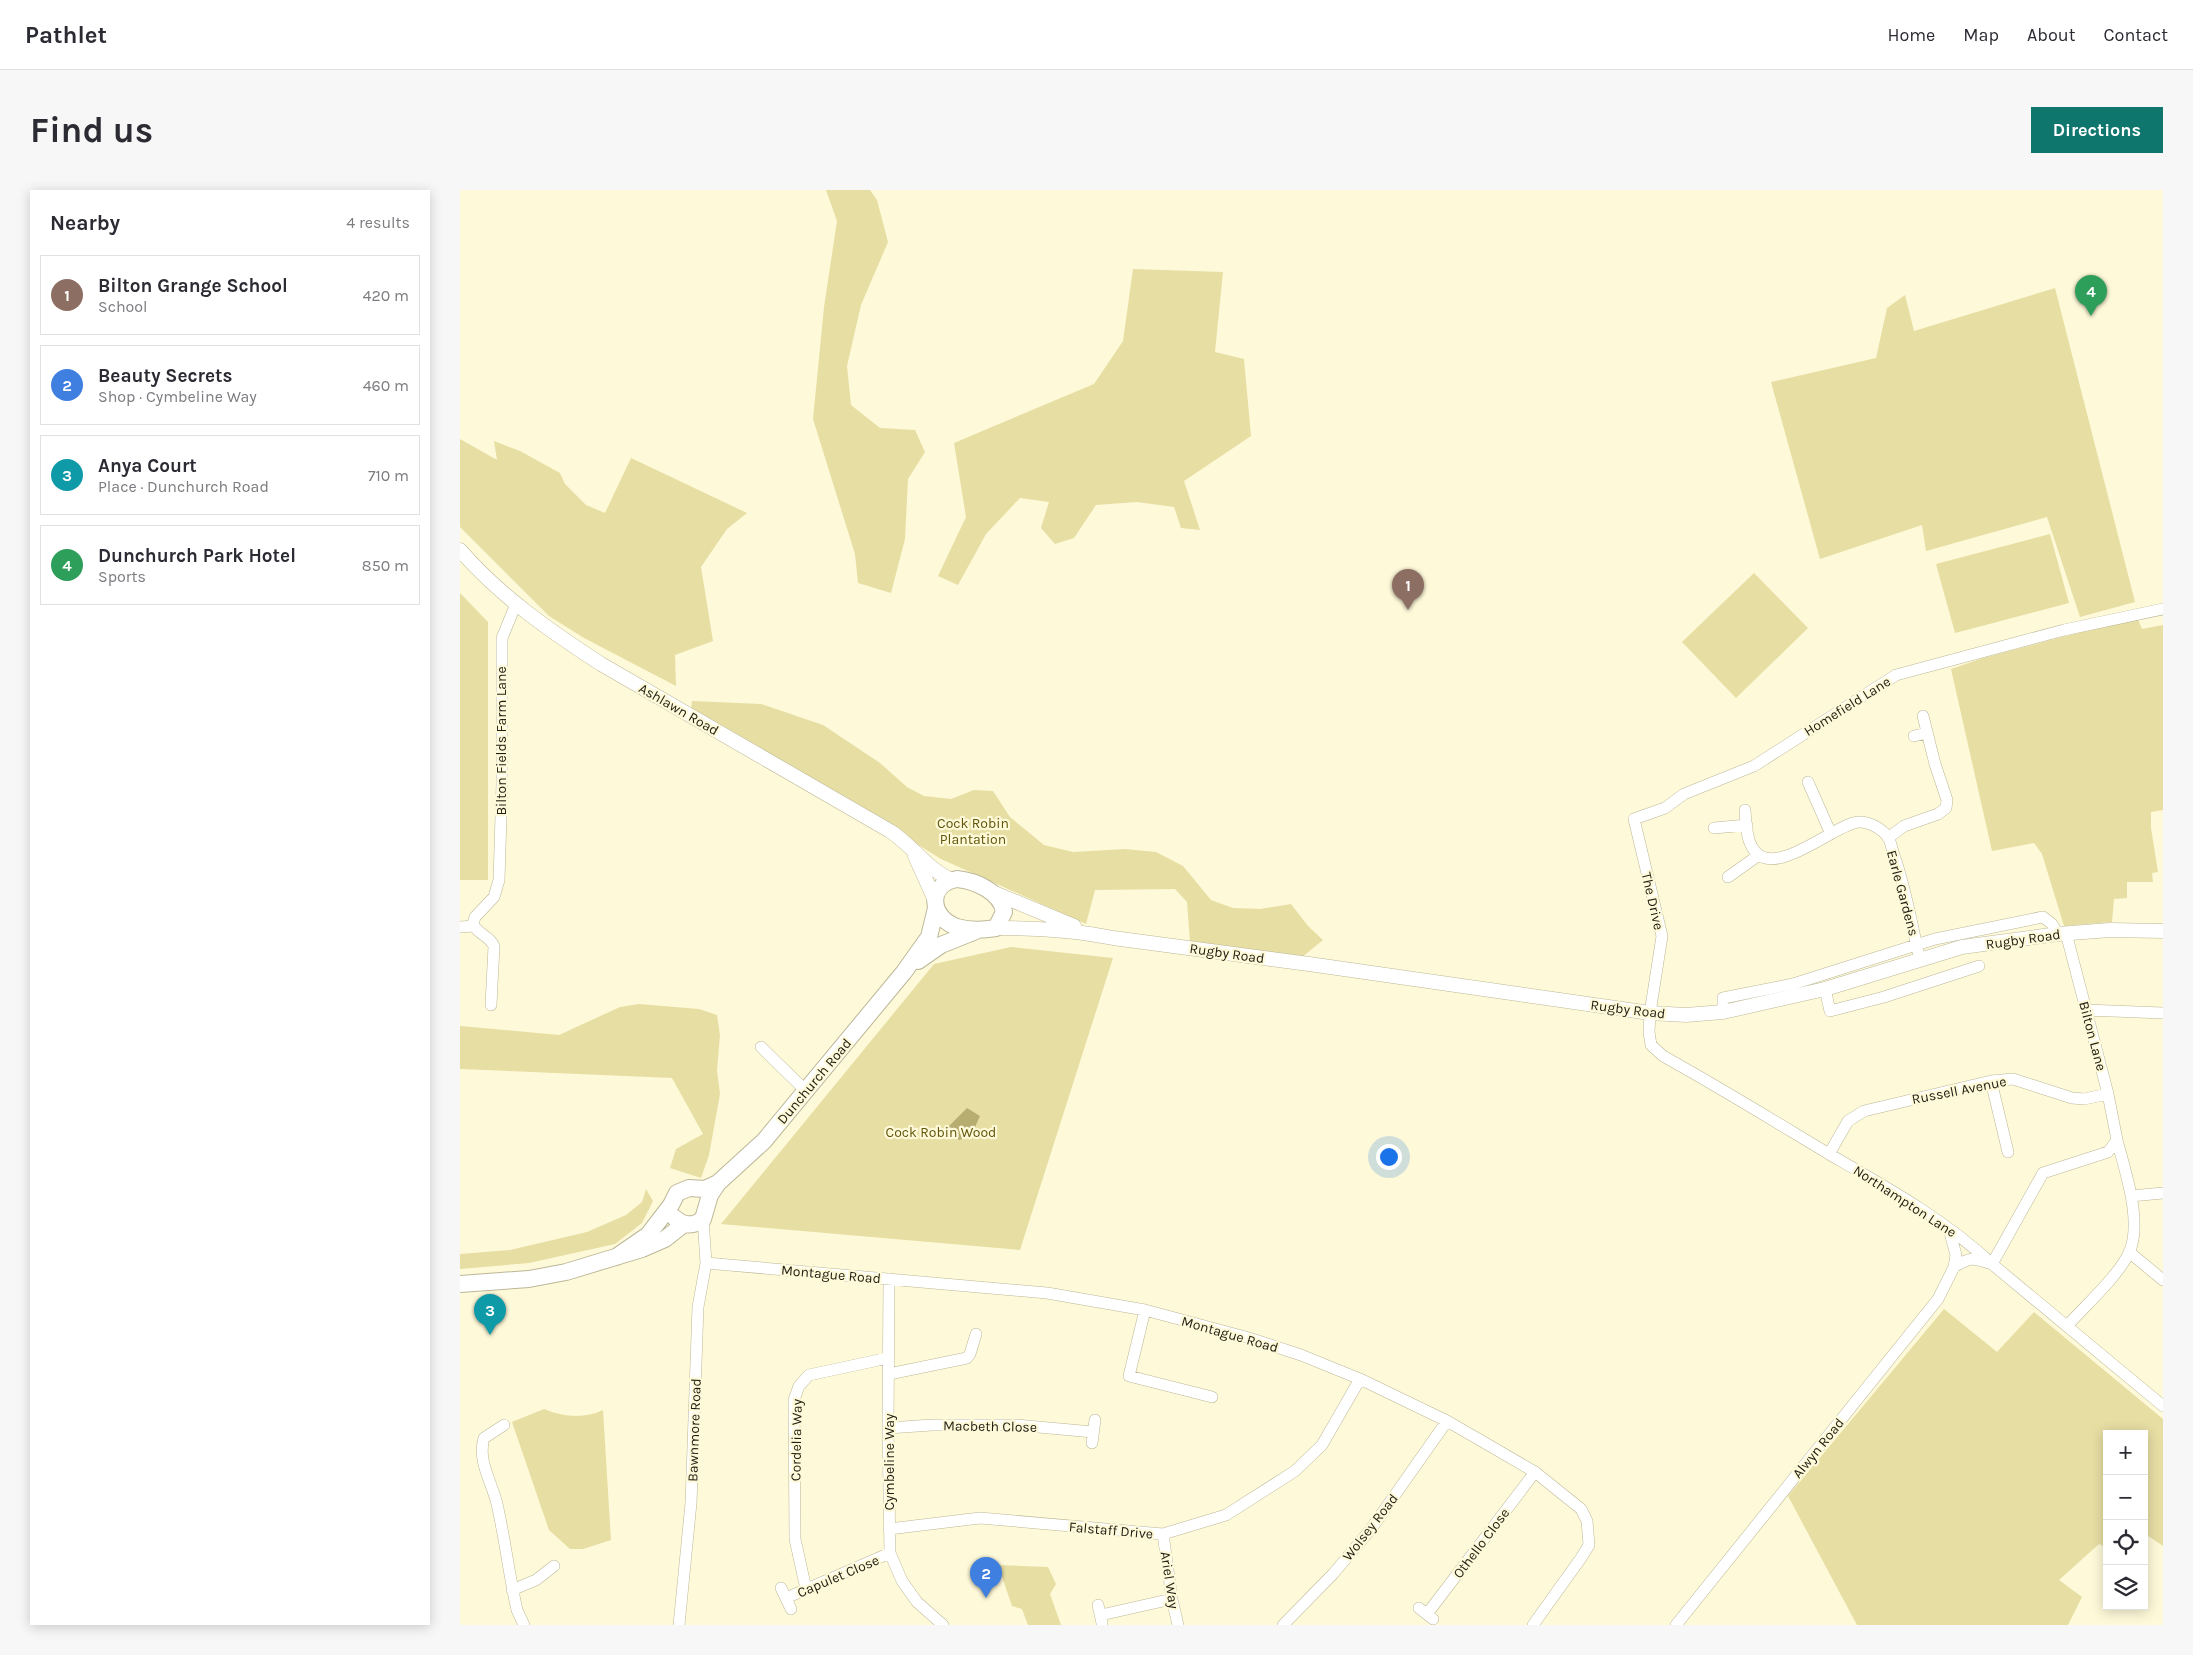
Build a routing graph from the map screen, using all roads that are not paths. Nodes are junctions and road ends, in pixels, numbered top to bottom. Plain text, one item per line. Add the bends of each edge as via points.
1 (460, 550) edge
2 (516, 604) junction
3 (2163, 609) edge
4 (1923, 716) dead end
5 (1928, 733) junction
6 (1914, 736) dead end
7 (1808, 782) dead end
8 (1745, 810) dead end
9 (1634, 819) joint
10 (1746, 825) junction
11 (1714, 828) dead end
12 (1831, 834) junction
13 (1888, 838) junction
14 (911, 849) junction
15 (1759, 855) junction
16 (1728, 878) dead end
17 (952, 880) junction
18 (992, 892) junction
19 (935, 903) junction
20 (474, 926) junction
21 (460, 927) edge
22 (988, 929) junction
23 (2163, 931) edge
24 (1088, 933) junction
25 (2062, 934) junction
26 (1935, 939) junction
27 (1916, 945) junction
28 (1939, 954) junction
29 (1920, 960) junction
30 (1979, 966) dead end
31 (904, 972) junction
32 (1825, 989) junction
33 (491, 1005) dead end
34 (2086, 1010) junction
35 (1723, 1012) junction
36 (1650, 1013) junction
37 (2163, 1013) edge
38 (761, 1047) dead end
39 (1991, 1081) junction
40 (806, 1090) junction
41 (2108, 1094) junction
42 (2116, 1140) junction
43 (2008, 1152) dead end
44 (1830, 1154) junction
45 (718, 1183) junction
46 (697, 1190) junction
47 (2163, 1193) edge
48 (2131, 1196) junction
49 (671, 1205) junction
50 (698, 1222) junction
51 (1949, 1229) junction
52 (2129, 1252) junction
53 (616, 1256) junction
54 (706, 1263) junction
55 (1992, 1264) junction
56 (1954, 1267) junction
57 (889, 1279) junction
58 (2163, 1280) edge
59 (460, 1284) edge
60 (1145, 1310) junction
61 (2067, 1326) junction
62 (976, 1334) dead end
63 (888, 1358) junction
64 (889, 1374) junction
65 (1360, 1379) junction
66 (1212, 1397) dead end
67 (2163, 1406) edge
68 (1095, 1420) dead end
69 (1447, 1421) junction
70 (504, 1425) dead end
71 (888, 1428) junction
72 (1535, 1472) junction
73 (889, 1529) junction
74 (1163, 1534) junction
75 (890, 1553) junction
76 (546, 1568) dead end
77 (780, 1588) dead end
78 (806, 1589) junction
79 (512, 1590) junction
80 (1172, 1599) junction
81 (1100, 1614) dead end
82 (1426, 1614) dead end
83 (524, 1625) edge
84 (679, 1625) edge
85 (943, 1625) edge
86 (1178, 1625) edge
87 (1283, 1625) edge
88 (1532, 1625) edge
89 (1676, 1625) edge

1 - 2 main road, Ashlawn Road
2 - 14 main road, Ashlawn Road via 561,639 601,664 890,831
2 - 20 street, Bilton Fields Farm Lane via 502,638 499,880 494,897 475,917
3 - 9 street, Homefield Lane via 2064,630 1896,675 1754,766 1684,794 1665,808
4 - 5 street
5 - 6 street
5 - 13 street via 1947,800 1946,808 1904,826
7 - 12 street
8 - 10 street
9 - 36 street, The Drive via 1662,936
10 - 11 street
10 - 15 street via 1752,848
12 - 13 street, Earle Gardens via 1859,822 1874,825
12 - 15 street, Earle Gardens via 1797,853 1775,858
13 - 27 street, Earle Gardens via 1898,866
14 - 17 main road, Ashlawn Road
14 - 19 main road, Ashlawn Road via 928,881
15 - 16 street
17 - 18 highway via 963,880
17 - 19 highway via 940,888
18 - 22 highway via 1004,912
18 - 24 main road
19 - 22 highway via 942,918 949,923 958,927
19 - 31 highway, Dunchurch Road via 929,937
20 - 21 street
20 - 33 street via 494,946
22 - 24 main road, Dunchurch Road via 1053,928
22 - 31 highway, Dunchurch Road via 962,935 932,950
23 - 25 main road, Rugby Road via 2110,930
24 - 36 main road, Rugby Road
25 - 26 street via 2043,917
25 - 28 main road, Rugby Road via 1962,947
25 - 34 street, Bilton Lane
26 - 27 street
26 - 28 street
27 - 29 street, Earle Gardens
27 - 35 street via 1793,984 1723,998
28 - 29 main road, Rugby Road
29 - 32 main road, Rugby Road
30 - 32 street via 1827,1012
31 - 40 highway, Dunchurch Road
32 - 35 main road, Rugby Road
34 - 37 street
34 - 41 street, Bilton Lane
35 - 36 main road, Rugby Road
36 - 44 street, Northampton Lane via 1651,1045 1663,1056
38 - 40 street
39 - 41 street, Russell Avenue via 2013,1079 2072,1098
39 - 43 street
39 - 44 street, Russell Avenue via 1864,1111 1848,1121
40 - 45 highway, Dunchurch Road via 764,1142
41 - 42 street, Bilton Lane
42 - 48 street, Bilton Lane
42 - 55 street via 2108,1152 2043,1173
44 - 51 street, Northampton Lane
45 - 46 highway, Dunchurch Road
45 - 50 highway, Dunchurch Road
46 - 49 highway, Dunchurch Road via 689,1188 678,1193
46 - 50 highway via 702,1194
47 - 48 street
48 - 52 street, Bilton Lane via 2133,1233
49 - 50 highway via 674,1217
49 - 53 highway, Dunchurch Road via 648,1235
50 - 53 highway, Dunchurch Road via 642,1249
50 - 54 street, Bawnmore Road
51 - 55 street, Northampton Lane
51 - 56 street, Alwyn Road via 1956,1254
52 - 58 street
52 - 61 street, Bilton Lane
53 - 59 highway, Dunchurch Road via 566,1272 528,1279
54 - 57 street, Montague Road
54 - 84 street, Bawnmore Road via 698,1307 691,1503
55 - 56 street via 1967,1258
55 - 61 street, Northampton Lane
56 - 89 street, Alwyn Road via 1938,1300
57 - 60 street, Montague Road via 1047,1293
57 - 63 street, Cymbeline Way
60 - 65 street, Montague Road via 1249,1338
60 - 66 street via 1129,1376
61 - 67 street, Northampton Lane
62 - 64 street via 967,1358
63 - 64 street, Cymbeline Way
63 - 78 street, Cordelia Way via 809,1376 799,1386 794,1400 795,1540
64 - 71 street, Cymbeline Way
65 - 69 street, Montague Road
65 - 74 street, Falstaff Drive via 1322,1445 1295,1471 1226,1515
68 - 71 street, Macbeth Close via 1092,1437 1016,1425
69 - 72 street, Montague Road
69 - 87 street, Wolsey Road via 1370,1529 1333,1574
70 - 79 street via 480,1436 484,1466 497,1503
71 - 73 street, Cymbeline Way
72 - 82 street, Othello Close
72 - 88 street, Montague Road via 1581,1509 1587,1521 1589,1544
73 - 74 street, Falstaff Drive via 980,1518
73 - 75 street, Cymbeline Way
74 - 80 street, Ariel Way
75 - 78 street, Capulet Close
75 - 85 street, Cymbeline Way via 902,1581 918,1602
76 - 79 street via 536,1580
77 - 78 street, Capulet Close via 789,1604
79 - 83 street
80 - 81 street
80 - 86 street, Ariel Way

